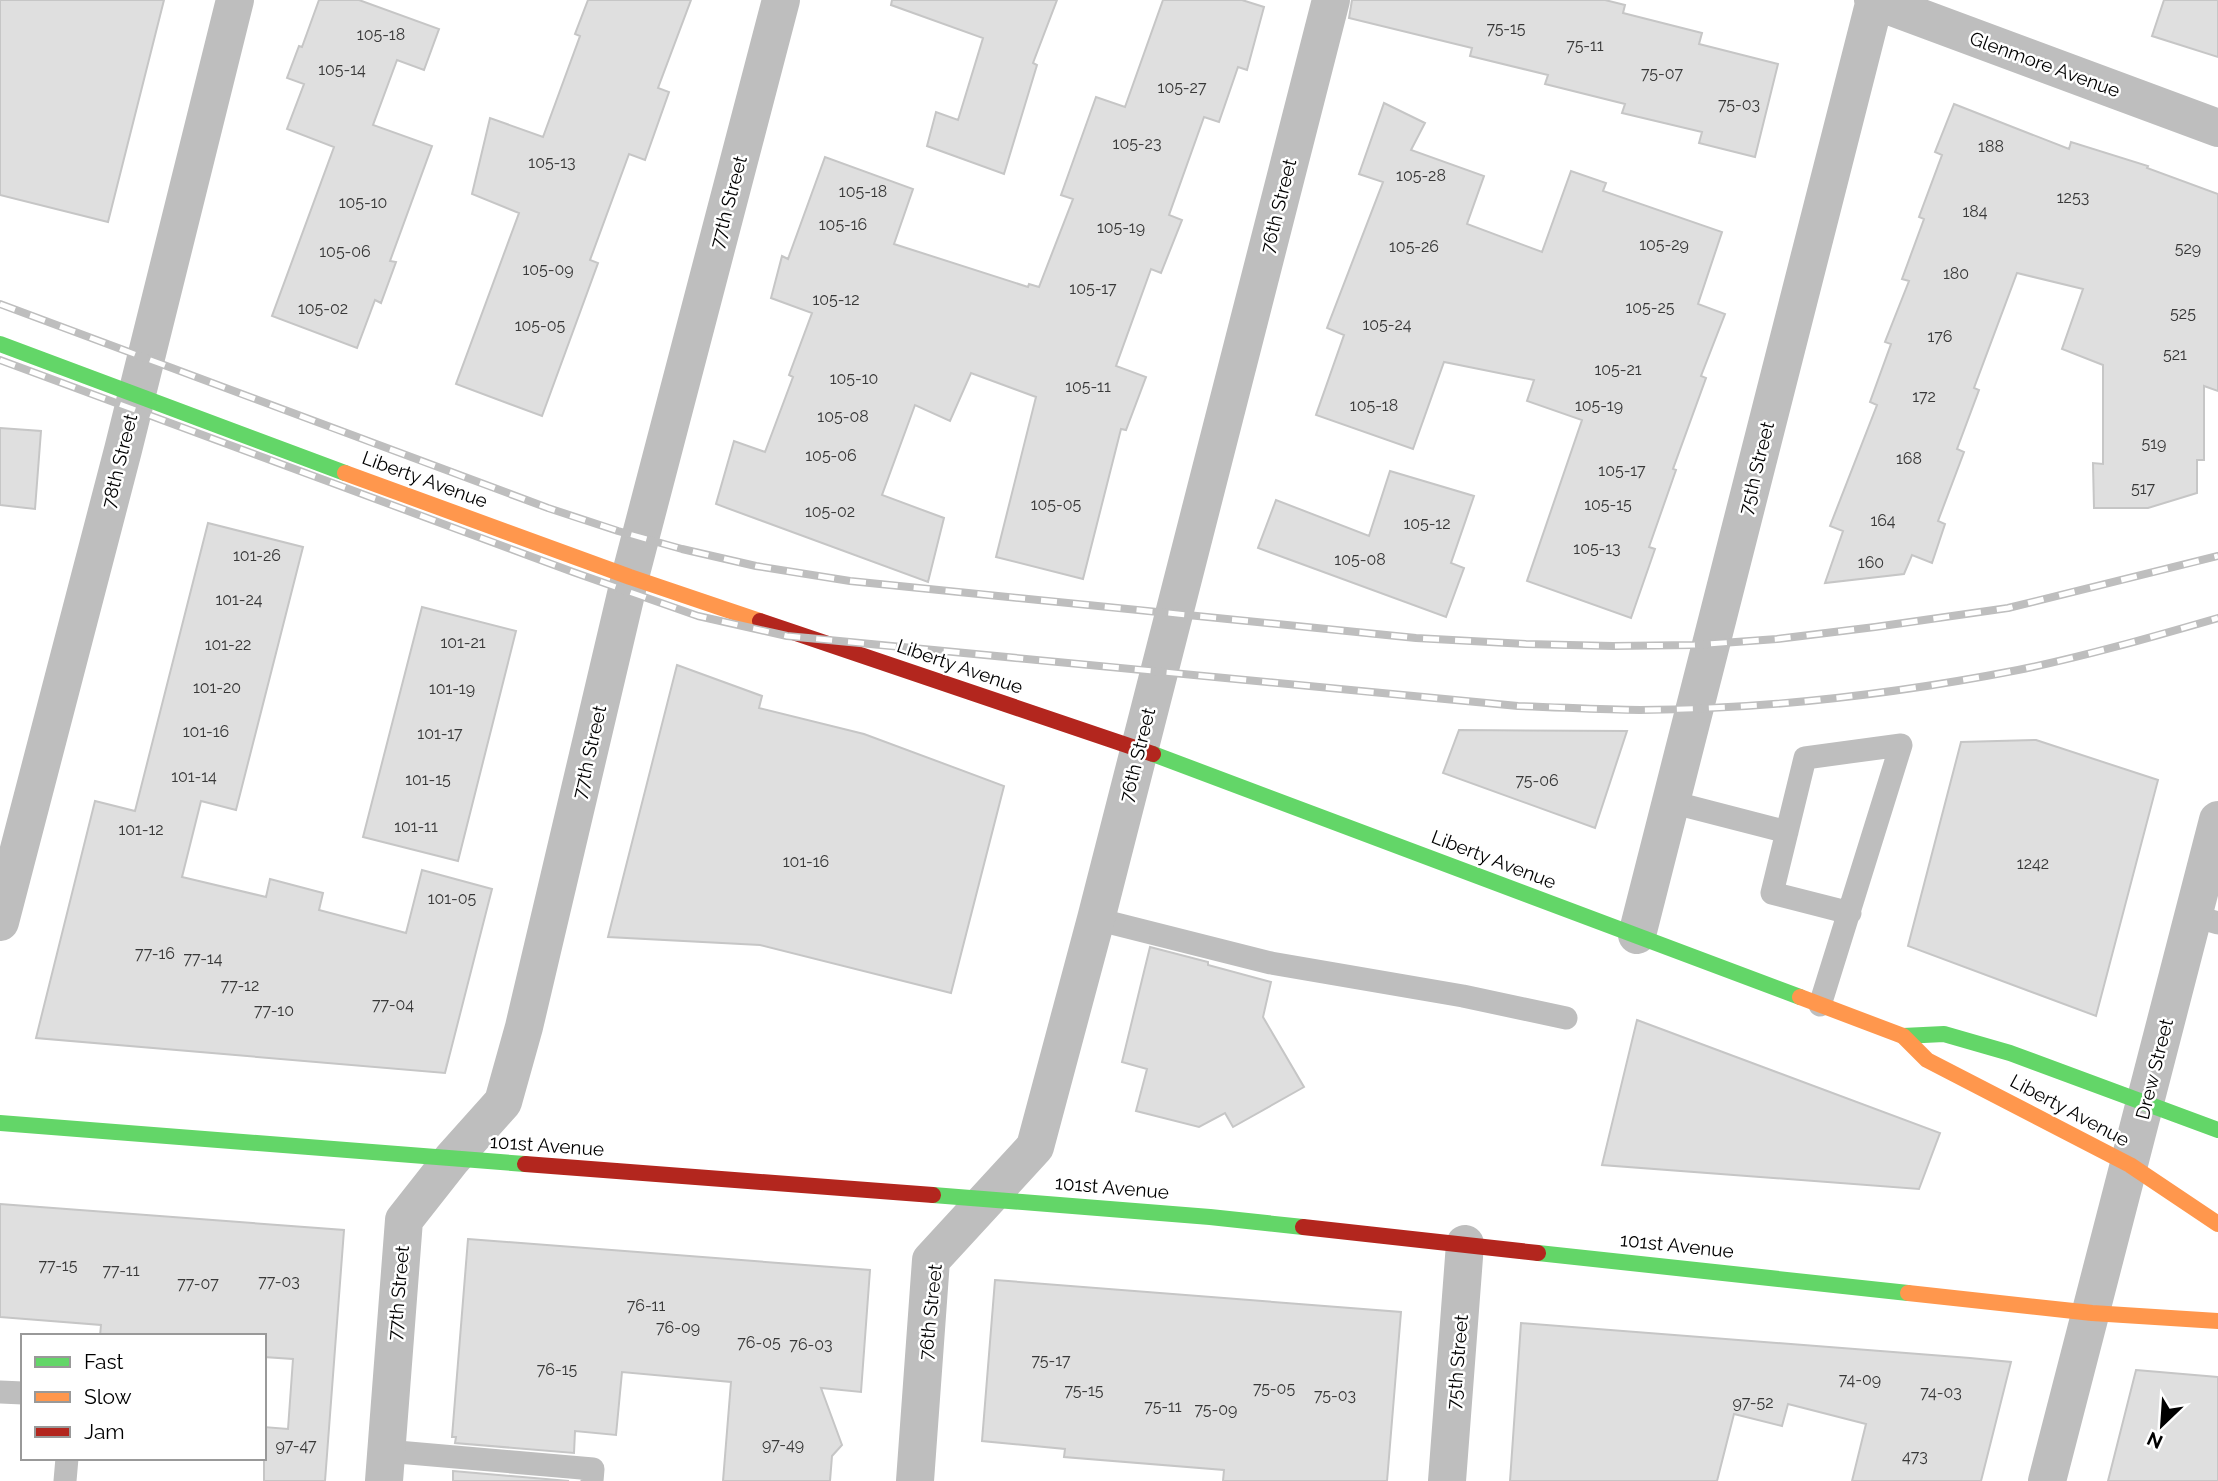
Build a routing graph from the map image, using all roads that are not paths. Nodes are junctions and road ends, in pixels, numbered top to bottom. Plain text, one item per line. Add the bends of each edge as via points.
1 (235, 0) edge
2 (781, 0) edge
3 (1331, 0) edge
4 (1874, 0) edge
5 (2218, 128) edge
6 (0, 344) edge
7 (135, 396) junction
8 (630, 577) junction
9 (1139, 749) junction
10 (1671, 802) junction
11 (2218, 820) edge
12 (1787, 832) junction
13 (1850, 914) junction
14 (1096, 919) junction
15 (2206, 919) edge
16 (0, 922) edge
17 (1637, 935) junction
18 (1820, 1005) junction
19 (1566, 1018) dead end
20 (1903, 1037) junction
21 (2145, 1103) junction
22 (0, 1123) edge
23 (2218, 1130) edge
24 (452, 1158) junction
25 (2130, 1165) junction
26 (986, 1199) junction
27 (2218, 1224) edge
28 (1465, 1244) junction
29 (2092, 1312) junction
30 (2218, 1321) edge
31 (0, 1392) edge
32 (21, 1394) edge
33 (67, 1460) edge
34 (385, 1466) edge
35 (65, 1481) edge
36 (592, 1481) edge
37 (915, 1481) edge
38 (1447, 1481) edge
39 (2048, 1481) edge

1 - 7 street, 78th Street
2 - 8 street, 77th Street
3 - 9 street, 76th Street
4 - 5 street, Glenmore Avenue
4 - 10 street, 75th Street
6 - 7 street, Liberty Avenue
7 - 8 street, Liberty Avenue
7 - 16 street, 78th Street
8 - 9 street, Liberty Avenue
8 - 24 street, 77th Street via 503,1102
9 - 14 street, 76th Street
9 - 17 street, Liberty Avenue
10 - 12 lane
10 - 17 street, 75th Street
11 - 15 street, Drew Street
12 - 13 lane via 1772,893
12 - 13 lane via 1805,758 1901,746
13 - 18 lane
14 - 19 lane via 1271,963
14 - 26 street, 76th Street via 1035,1147
15 - 21 street, Drew Street
17 - 18 street, Liberty Avenue
18 - 20 street, Liberty Avenue
20 - 21 street, Liberty Avenue via 1944,1034
20 - 25 street, Liberty Avenue via 1927,1060
21 - 23 street, Liberty Avenue
21 - 25 street, Drew Street
22 - 24 street, 101st Avenue
24 - 26 street, 101st Avenue
24 - 34 street, 77th Street via 404,1220
25 - 27 street, Liberty Avenue
25 - 29 street, Drew Street
26 - 28 street, 101st Avenue
26 - 37 street, 76th Street via 932,1259
28 - 29 street, 101st Avenue
28 - 38 street, 75th Street
29 - 30 street, 101st Avenue
29 - 39 street, Drew Street
31 - 32 lane
33 - 35 lane
34 - 36 lane via 593,1468

